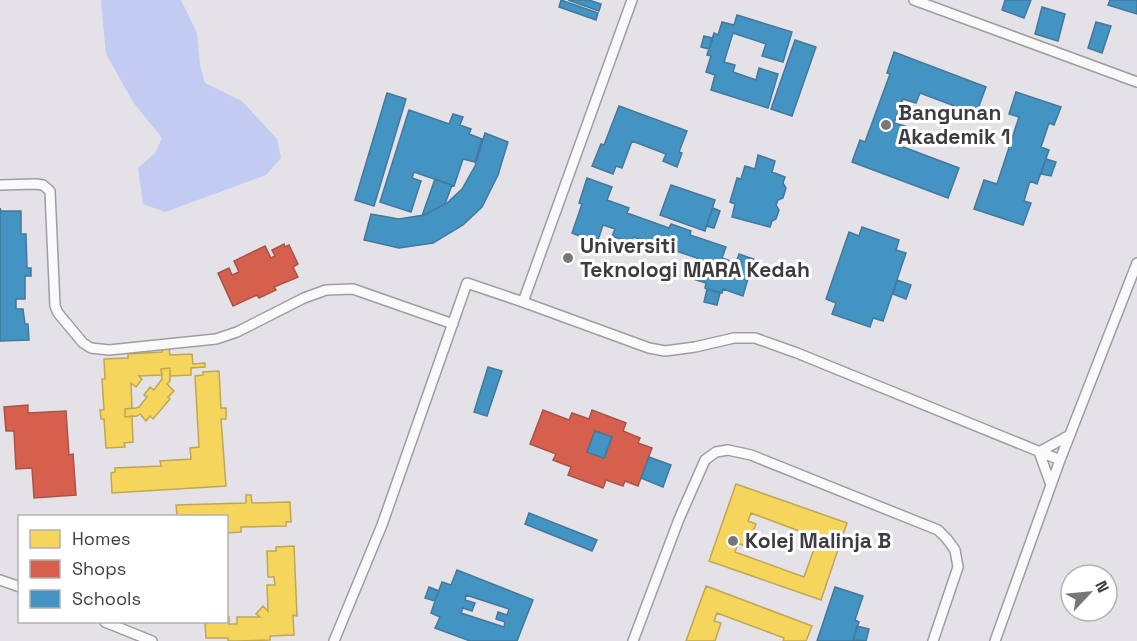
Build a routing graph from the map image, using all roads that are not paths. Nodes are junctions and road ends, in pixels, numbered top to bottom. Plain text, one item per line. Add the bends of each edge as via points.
1 (632, 0) edge
2 (914, 0) edge
3 (1137, 82) edge
4 (0, 185) edge
5 (1137, 263) edge
6 (523, 302) junction
7 (453, 324) junction
8 (1070, 435) junction
9 (1039, 452) junction
10 (1060, 460) junction
11 (1051, 485) junction
12 (0, 580) edge
13 (18, 586) edge
14 (110, 623) edge
15 (152, 641) edge
16 (334, 641) edge
17 (633, 641) edge
18 (933, 641) edge
19 (995, 641) edge

1 - 6 street
2 - 3 street
4 - 7 street via 44,185 50,192 56,306 70,329 91,348 109,350 216,339 326,290 353,289
5 - 8 street
6 - 7 street via 467,283
6 - 9 street via 665,351 734,338 755,338
7 - 16 street via 382,525
8 - 9 street
8 - 10 street
9 - 10 street
9 - 11 street
10 - 11 street
11 - 19 street
12 - 13 street
14 - 15 street
17 - 18 street via 705,460 728,450 751,454 938,530 955,550 958,567

